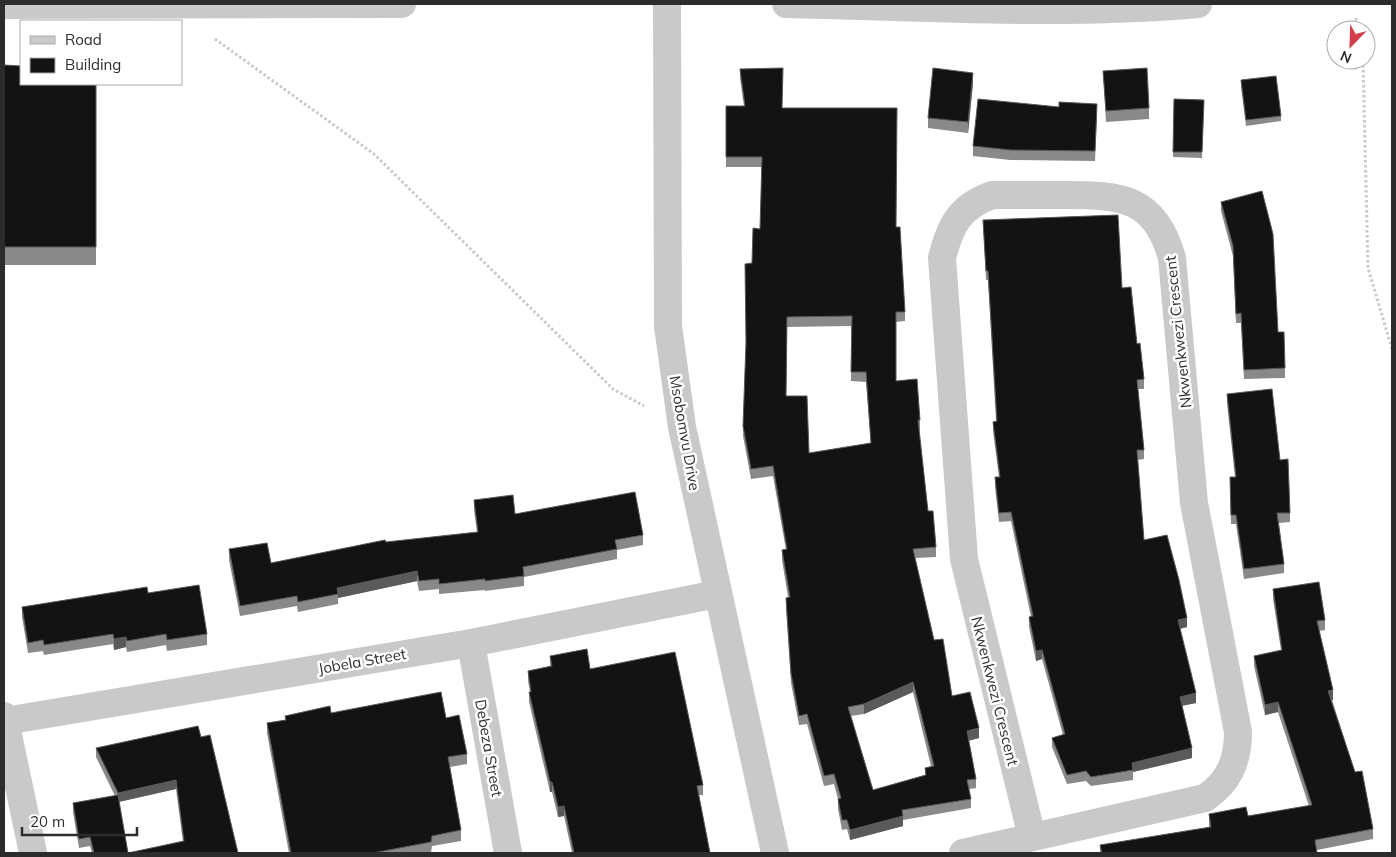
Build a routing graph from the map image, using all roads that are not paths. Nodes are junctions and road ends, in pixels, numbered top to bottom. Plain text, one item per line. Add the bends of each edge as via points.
1 (402, 4) edge
2 (667, 4) edge
3 (786, 4) edge
4 (1198, 4) edge
5 (4, 5) edge
6 (717, 594) junction
7 (470, 643) junction
8 (5, 719) edge
9 (1032, 837) junction
10 (34, 853) edge
11 (508, 853) edge
12 (775, 853) edge
13 (963, 853) edge

1 - 5 street
2 - 6 street, Msobomvu Drive via 668,326 682,427
3 - 4 street via 1143,9
6 - 7 street, Jobela Street
6 - 12 street, Msobomvu Drive
7 - 8 street, Jobela Street
7 - 11 street, Debeza Street
8 - 10 street
9 - 9 street, Nkwenkwezi Crescent via 1205,798 1231,772 1238,745 1194,503 1172,258 1162,232 1147,212 1133,202 1105,195 992,195 980,199 968,206 953,226 942,258 964,559
9 - 13 street, Nkwenkwezi Crescent

